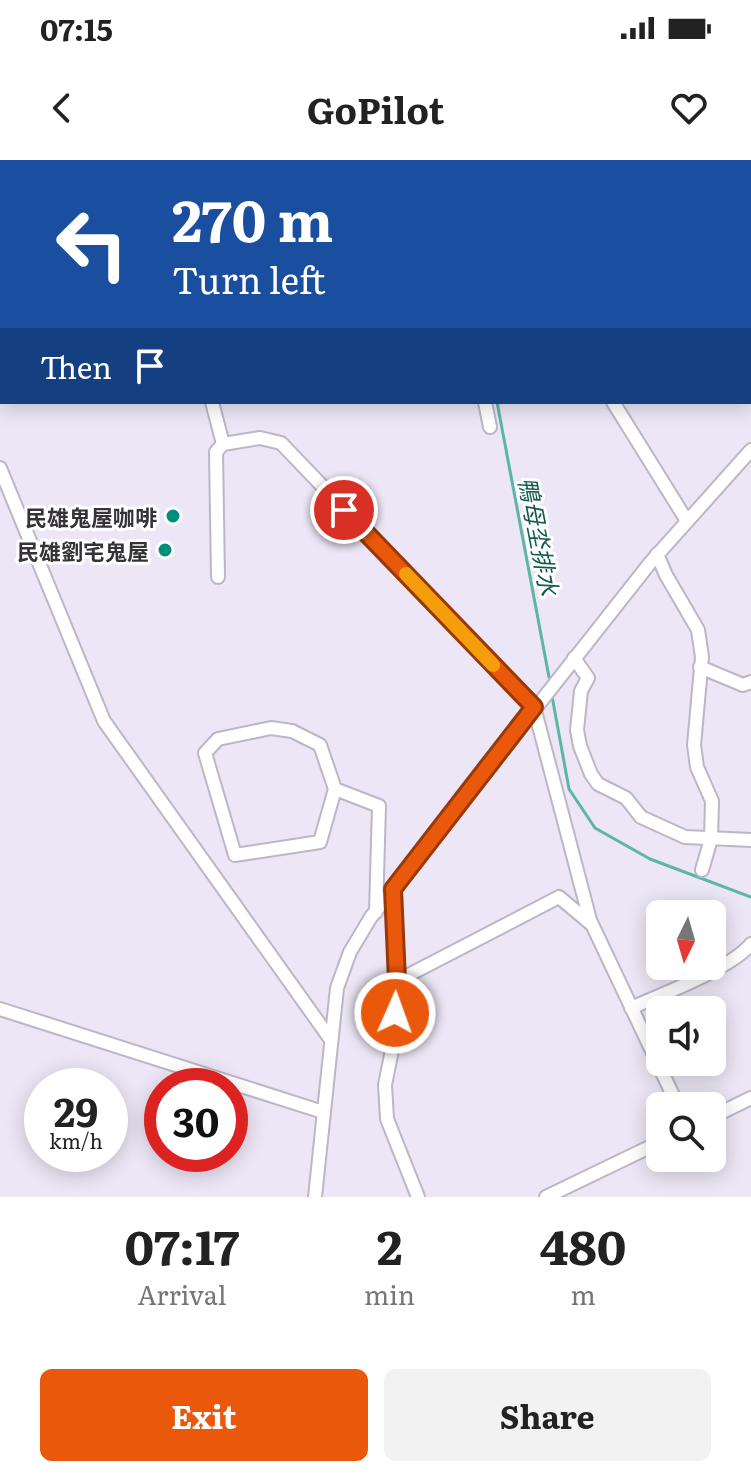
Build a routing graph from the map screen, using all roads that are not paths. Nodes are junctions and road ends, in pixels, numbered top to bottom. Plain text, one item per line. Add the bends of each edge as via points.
1 (213, 404) edge
2 (485, 404) edge
3 (614, 404) edge
4 (490, 427) dead end
5 (223, 444) junction
6 (751, 450) edge
7 (0, 468) edge
8 (687, 521) junction
9 (657, 554) junction
10 (218, 577) dead end
11 (574, 658) junction
12 (700, 667) junction
13 (751, 682) edge
14 (534, 707) junction
15 (335, 789) junction
16 (711, 839) junction
17 (751, 840) edge
18 (702, 870) dead end
19 (393, 889) junction
20 (376, 912) junction
21 (593, 925) junction
22 (751, 944) edge
23 (397, 981) junction
24 (631, 1008) junction
25 (0, 1009) edge
26 (331, 1040) junction
27 (671, 1092) edge
28 (751, 1098) edge
29 (726, 1110) edge
30 (323, 1112) junction
31 (646, 1149) edge
32 (315, 1197) edge
33 (418, 1197) edge
34 (546, 1197) edge

1 - 5 street
2 - 4 street
3 - 8 street
5 - 10 street via 216,452
5 - 14 street via 260,438 281,443
6 - 8 street
7 - 26 street via 104,721
8 - 9 street
9 - 11 street
9 - 12 street via 698,630
11 - 14 street
11 - 16 street via 588,678 581,691 580,746 598,784 626,798 641,817 685,837
12 - 13 street via 743,685
12 - 16 street via 694,745 712,801
14 - 19 street
14 - 21 street
15 - 15 street via 320,842 235,855 205,753 218,739 271,728 292,731 320,745
15 - 20 street via 379,806
16 - 17 street
16 - 18 street
19 - 20 street
19 - 23 street
20 - 26 street via 350,952 337,988
21 - 23 street via 559,897
21 - 24 street
22 - 24 street via 727,963
23 - 33 street via 385,1085 387,1119
24 - 27 street
25 - 30 street
26 - 30 street
28 - 29 street
30 - 32 street
31 - 34 street

